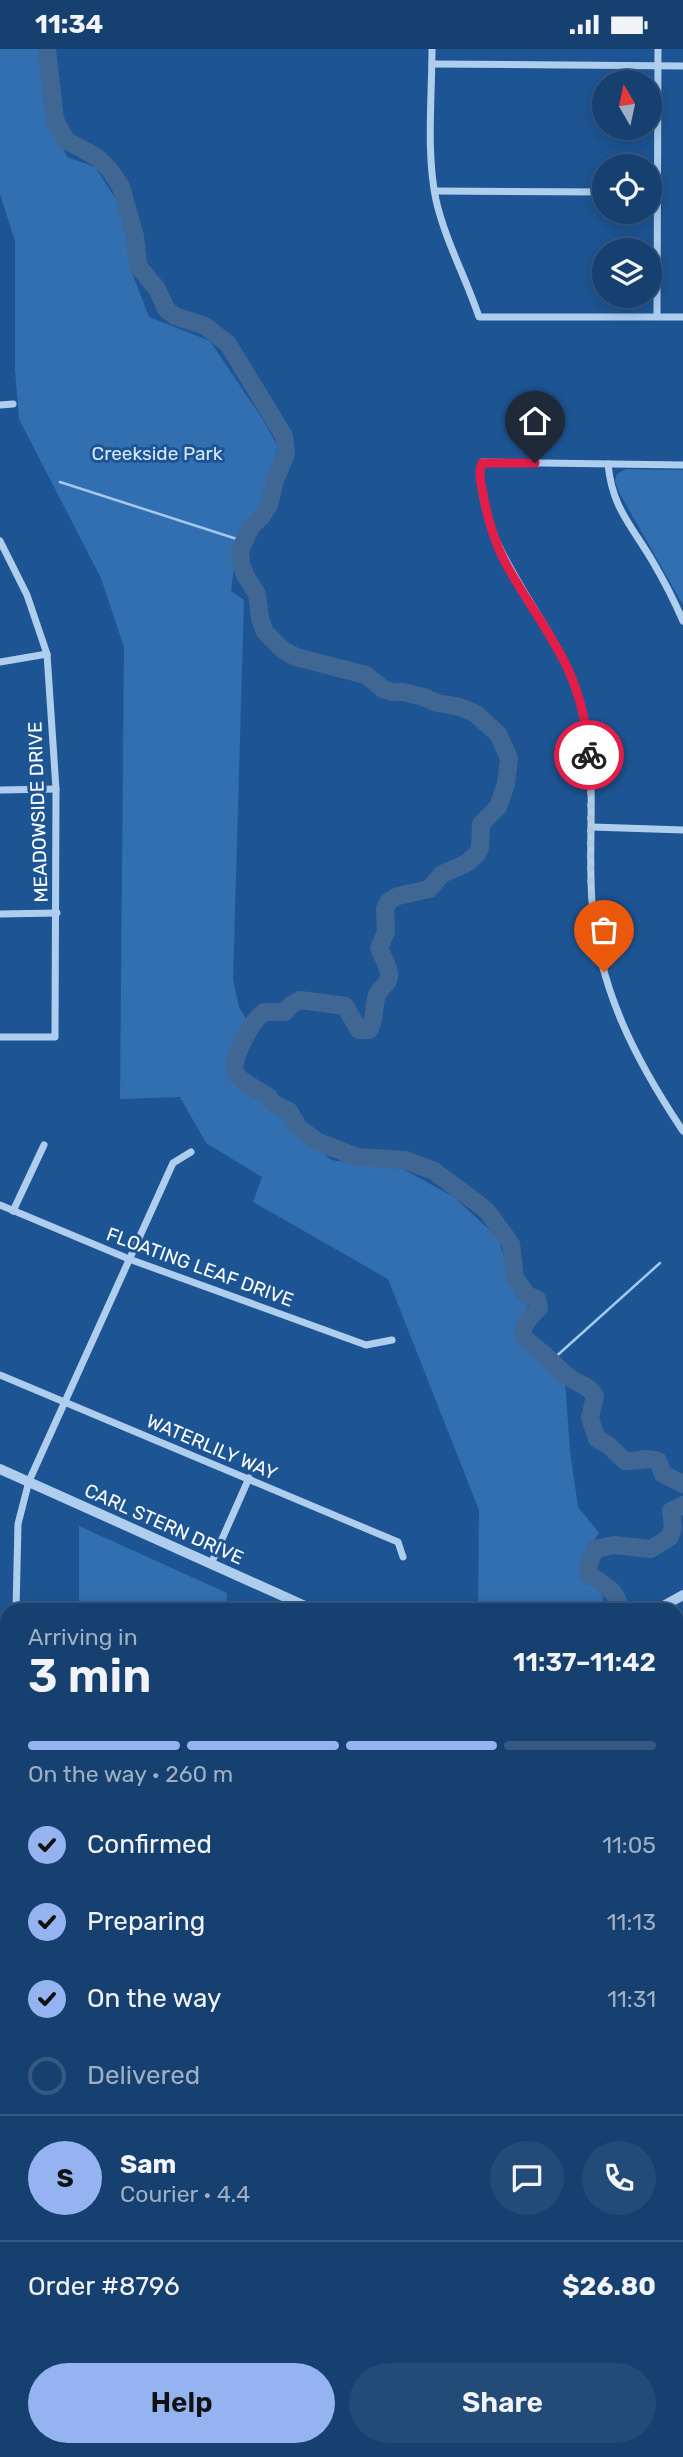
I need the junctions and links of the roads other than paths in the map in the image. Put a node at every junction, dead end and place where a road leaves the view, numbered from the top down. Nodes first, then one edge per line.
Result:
1 (432, 49) edge
2 (658, 49) edge
3 (432, 64) junction
4 (658, 66) junction
5 (683, 66) edge
6 (655, 154) edge
7 (435, 191) junction
8 (592, 192) edge
9 (654, 224) edge
10 (657, 316) junction
11 (683, 317) edge
12 (13, 404) dead end
13 (0, 405) edge
14 (608, 464) junction
15 (683, 465) edge
16 (0, 541) edge
17 (683, 621) edge
18 (47, 655) junction
19 (0, 662) edge
20 (55, 789) junction
21 (0, 790) edge
22 (592, 827) junction
23 (683, 829) edge
24 (57, 913) junction
25 (0, 914) edge
26 (0, 1037) edge
27 (683, 1131) edge
28 (44, 1145) dead end
29 (191, 1152) dead end
30 (0, 1205) edge
31 (13, 1211) junction
32 (129, 1259) junction
33 (392, 1340) dead end
34 (0, 1375) edge
35 (64, 1402) junction
36 (0, 1469) edge
37 (249, 1478) junction
38 (29, 1481) junction
39 (403, 1557) dead end
40 (211, 1564) junction
41 (16, 1603) edge
42 (298, 1603) edge

1 - 3 street
2 - 4 street
3 - 4 street
3 - 7 street
4 - 5 street
4 - 6 street
7 - 8 street
7 - 10 street
9 - 10 street
10 - 11 street
12 - 13 street
14 - 15 street
14 - 17 street
14 - 22 street
16 - 18 street, MEADOWSIDE DRIVE
18 - 19 street
18 - 20 street, MEADOWSIDE DRIVE
20 - 21 street
20 - 24 street, MEADOWSIDE DRIVE
22 - 23 street
22 - 27 street
24 - 25 street
24 - 26 street, MEADOWSIDE DRIVE
28 - 31 street
29 - 32 street
30 - 31 street, FLOATING LEAF DRIVE
31 - 32 street, FLOATING LEAF DRIVE
32 - 33 street, FLOATING LEAF DRIVE
32 - 35 street
34 - 35 street, WATERLILY WAY
35 - 37 street, WATERLILY WAY
35 - 38 street
36 - 38 street, CARL STERN DRIVE
37 - 39 street, WATERLILY WAY
37 - 40 street
38 - 40 street, CARL STERN DRIVE
38 - 41 street
40 - 42 street, CARL STERN DRIVE

